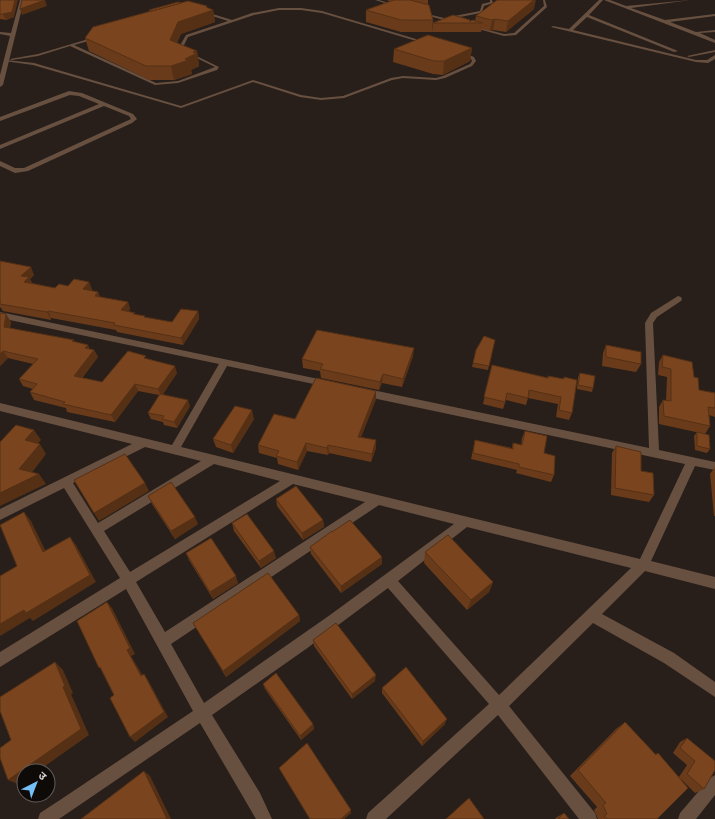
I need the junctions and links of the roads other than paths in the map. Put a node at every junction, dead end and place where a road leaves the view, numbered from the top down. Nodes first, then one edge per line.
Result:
1 (22, 0) edge
2 (376, 0) edge
3 (491, 0) edge
4 (544, 0) edge
5 (601, 0) edge
6 (606, 0) edge
7 (615, 0) edge
8 (689, 0) edge
9 (398, 6) edge
10 (631, 6) junction
11 (625, 7) junction
12 (202, 12) edge
13 (421, 13) edge
14 (586, 15) junction
15 (715, 15) edge
16 (444, 19) junction
17 (230, 21) junction
18 (451, 21) edge
19 (669, 21) junction
20 (663, 22) junction
21 (471, 27) edge
22 (554, 27) dead end
23 (570, 31) junction
24 (715, 31) edge
25 (0, 33) edge
26 (698, 33) junction
27 (13, 35) junction
28 (100, 36) edge
29 (715, 42) edge
30 (431, 44) edge
31 (70, 45) junction
32 (715, 51) edge
33 (461, 53) edge
34 (689, 56) junction
35 (715, 56) edge
36 (6, 60) junction
37 (704, 62) junction
38 (0, 85) edge
39 (104, 104) junction
40 (0, 119) edge
41 (0, 147) edge
42 (0, 163) edge
43 (678, 299) dead end
44 (0, 315) edge
45 (225, 362) junction
46 (334, 386) edge
47 (350, 389) edge
48 (0, 407) edge
49 (143, 443) junction
50 (174, 451) junction
51 (654, 453) junction
52 (212, 460) junction
53 (692, 461) junction
54 (715, 466) edge
55 (292, 479) junction
56 (66, 482) junction
57 (377, 500) junction
58 (0, 514) edge
59 (465, 522) junction
60 (96, 530) junction
61 (643, 565) junction
62 (389, 580) junction
63 (129, 581) junction
64 (715, 583) edge
65 (592, 615) junction
66 (163, 641) junction
67 (0, 660) edge
68 (715, 690) edge
69 (499, 705) junction
70 (202, 713) junction
71 (715, 783) edge
72 (46, 819) edge
73 (264, 819) edge
74 (374, 819) edge
75 (589, 819) edge
76 (686, 819) edge

1 - 27 street
2 - 9 lane
3 - 16 lane
4 - 21 lane
5 - 14 street
6 - 11 street
7 - 10 street
8 - 10 street
10 - 11 street
10 - 19 street
11 - 20 street
12 - 17 lane
13 - 16 lane
14 - 23 street
14 - 34 street
15 - 19 street
16 - 18 lane
17 - 30 lane
17 - 31 lane
19 - 20 street
19 - 26 street
20 - 26 street
22 - 23 street
23 - 37 street
24 - 26 street
25 - 27 street
26 - 29 street
27 - 36 street
28 - 31 lane
31 - 36 lane
32 - 34 street
33 - 36 lane
34 - 37 street
35 - 37 street
36 - 38 street
39 - 40 street
39 - 41 street
39 - 42 street
43 - 51 street
44 - 45 street
45 - 46 street
45 - 50 street
47 - 51 street
48 - 49 street
49 - 50 street
49 - 56 street
50 - 52 street
51 - 53 street
52 - 55 street
52 - 60 street
53 - 54 street
53 - 61 street
55 - 57 street
55 - 63 street
56 - 58 street
56 - 60 street
57 - 59 street
57 - 66 street
59 - 61 street
59 - 62 street
60 - 63 street
61 - 64 street
61 - 65 street
62 - 69 street
62 - 70 street
63 - 66 street
63 - 67 street
65 - 68 street
65 - 69 street
66 - 70 street
69 - 74 street
69 - 75 street
70 - 72 street
70 - 73 street
71 - 76 street

